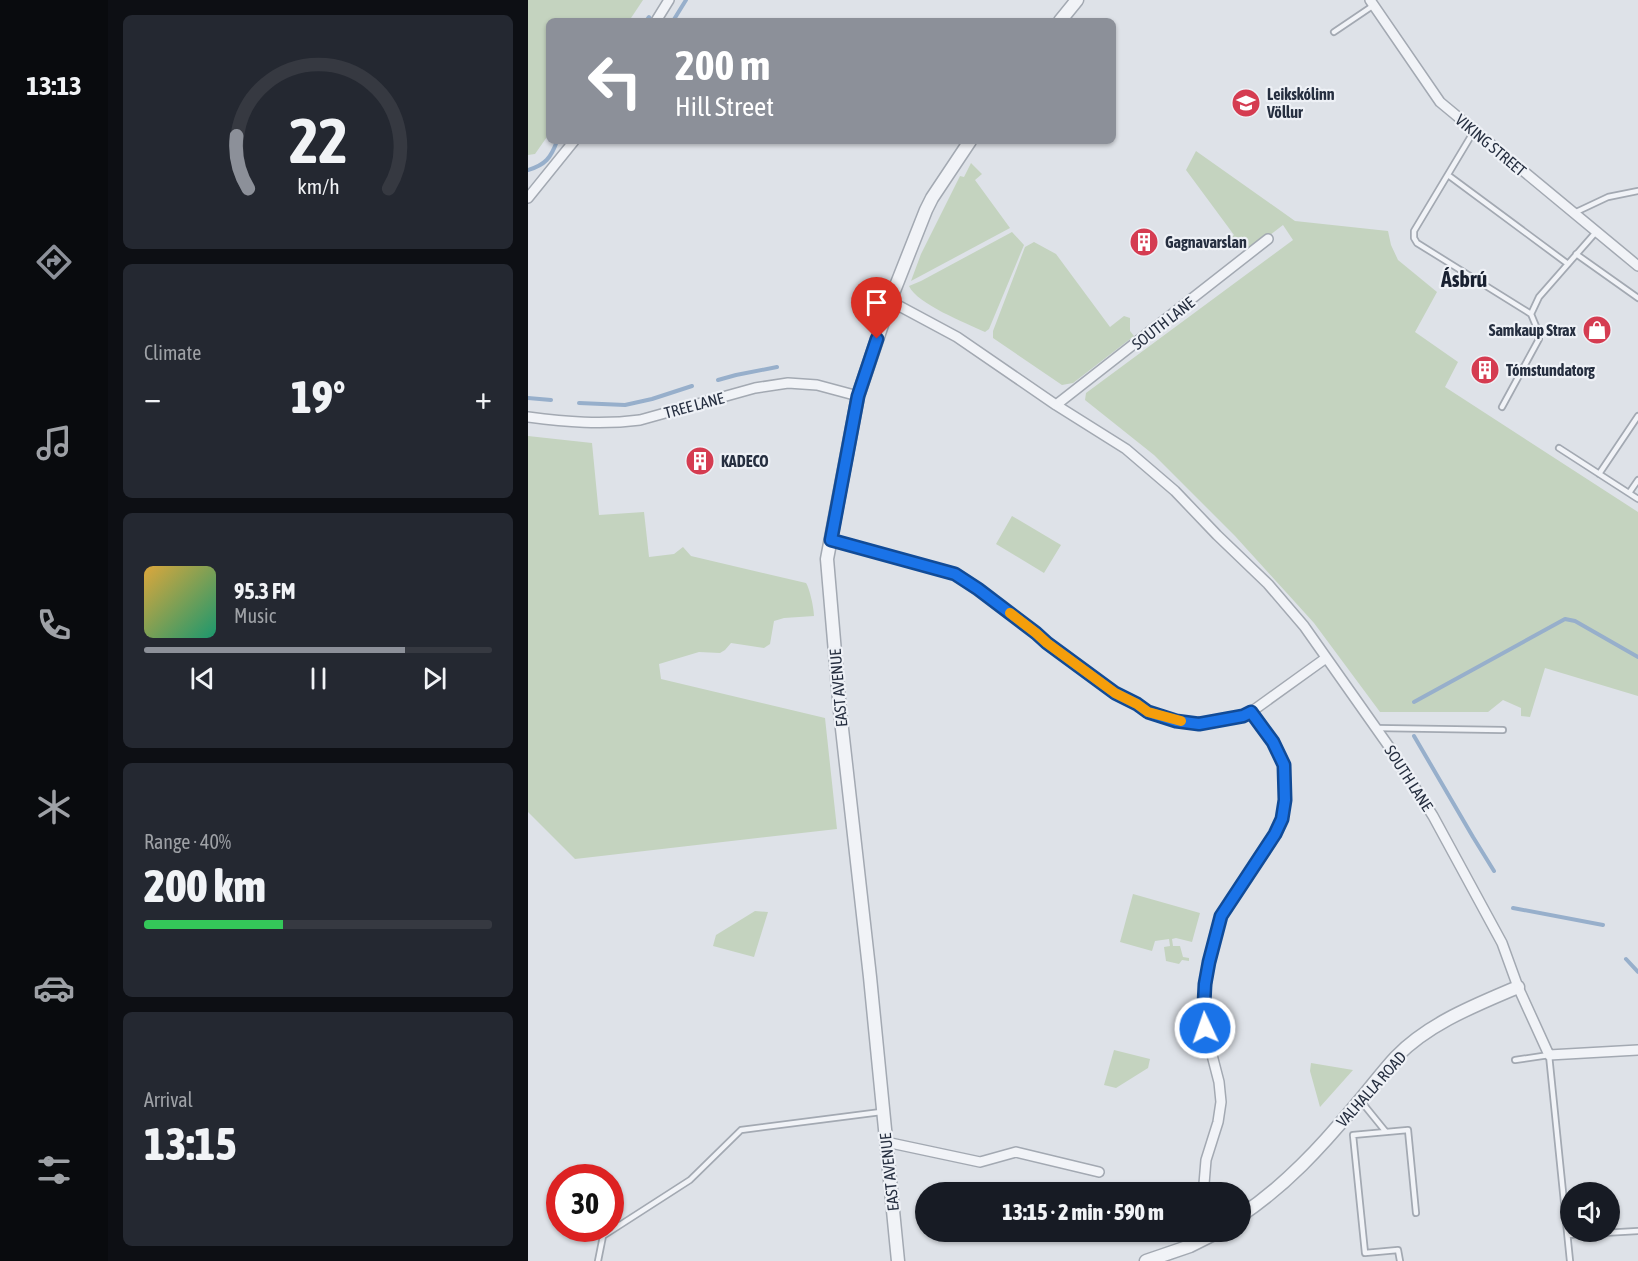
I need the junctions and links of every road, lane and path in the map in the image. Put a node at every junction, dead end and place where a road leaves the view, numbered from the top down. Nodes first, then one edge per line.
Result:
1 (669, 0) edge
2 (1077, 0) edge
3 (1372, 3) edge
4 (658, 18) edge
5 (1062, 18) edge
6 (1334, 32) dead end
7 (1474, 131) junction
8 (572, 144) edge
9 (968, 144) edge
10 (1448, 175) junction
11 (1638, 191) edge
12 (528, 198) edge
13 (1574, 213) junction
14 (1596, 232) junction
15 (1268, 239) dead end
16 (1576, 254) junction
17 (1568, 264) junction
18 (1638, 266) edge
19 (1638, 298) edge
20 (890, 301) junction
21 (1531, 314) junction
22 (858, 396) junction
23 (1056, 405) junction
24 (1502, 407) dead end
25 (1638, 416) edge
26 (528, 417) edge
27 (1559, 448) dead end
28 (1599, 474) junction
29 (1638, 480) edge
30 (1629, 493) junction
31 (1638, 499) edge
32 (831, 540) junction
33 (1326, 658) junction
34 (1251, 712) junction
35 (1376, 728) junction
36 (1503, 730) dead end
37 (1518, 987) junction
38 (1638, 1050) edge
39 (1549, 1055) junction
40 (1515, 1060) dead end
41 (1360, 1100) junction
42 (883, 1112) junction
43 (1386, 1132) junction
44 (886, 1142) junction
45 (1099, 1172) dead end
46 (1205, 1182) edge
47 (1562, 1182) edge
48 (1251, 1209) edge
49 (1416, 1212) dead end
50 (1638, 1231) edge
51 (1620, 1232) edge
52 (1198, 1242) edge
53 (1569, 1242) edge
54 (598, 1261) edge
55 (898, 1261) edge
56 (1146, 1261) edge
57 (1400, 1261) edge
58 (1570, 1261) edge

1 - 4 street
2 - 5 street
3 - 6 lane
3 - 7 street, VIKING STREET
7 - 10 lane
7 - 13 street, VIKING STREET
8 - 12 street
9 - 20 street, EAST AVENUE
10 - 17 lane
10 - 21 lane
11 - 13 lane
13 - 14 street, VIKING STREET
14 - 16 lane
14 - 18 street, VIKING STREET
15 - 23 street, SOUTH LANE
16 - 17 lane
16 - 19 lane
17 - 21 lane
20 - 22 street, EAST AVENUE
20 - 23 street, SOUTH LANE
21 - 24 lane
22 - 26 street, TREE LANE
22 - 32 street, EAST AVENUE
23 - 33 street, SOUTH LANE
25 - 28 lane
27 - 28 lane
28 - 30 lane
29 - 30 lane
30 - 31 lane
32 - 34 street
32 - 42 street, EAST AVENUE
33 - 34 street
33 - 35 street, SOUTH LANE
34 - 46 street
35 - 36 lane
35 - 37 street, SOUTH LANE
37 - 39 street, SOUTH LANE
37 - 41 street, VALHALLA ROAD
38 - 39 street
39 - 40 lane
39 - 47 lane, SOUTH LANE
41 - 43 lane
41 - 48 street, VALHALLA ROAD
42 - 44 street, EAST AVENUE
42 - 54 lane
43 - 49 lane
43 - 57 lane
44 - 45 street
44 - 55 street, EAST AVENUE
50 - 51 lane
52 - 56 street
53 - 58 lane, SOUTH LANE

